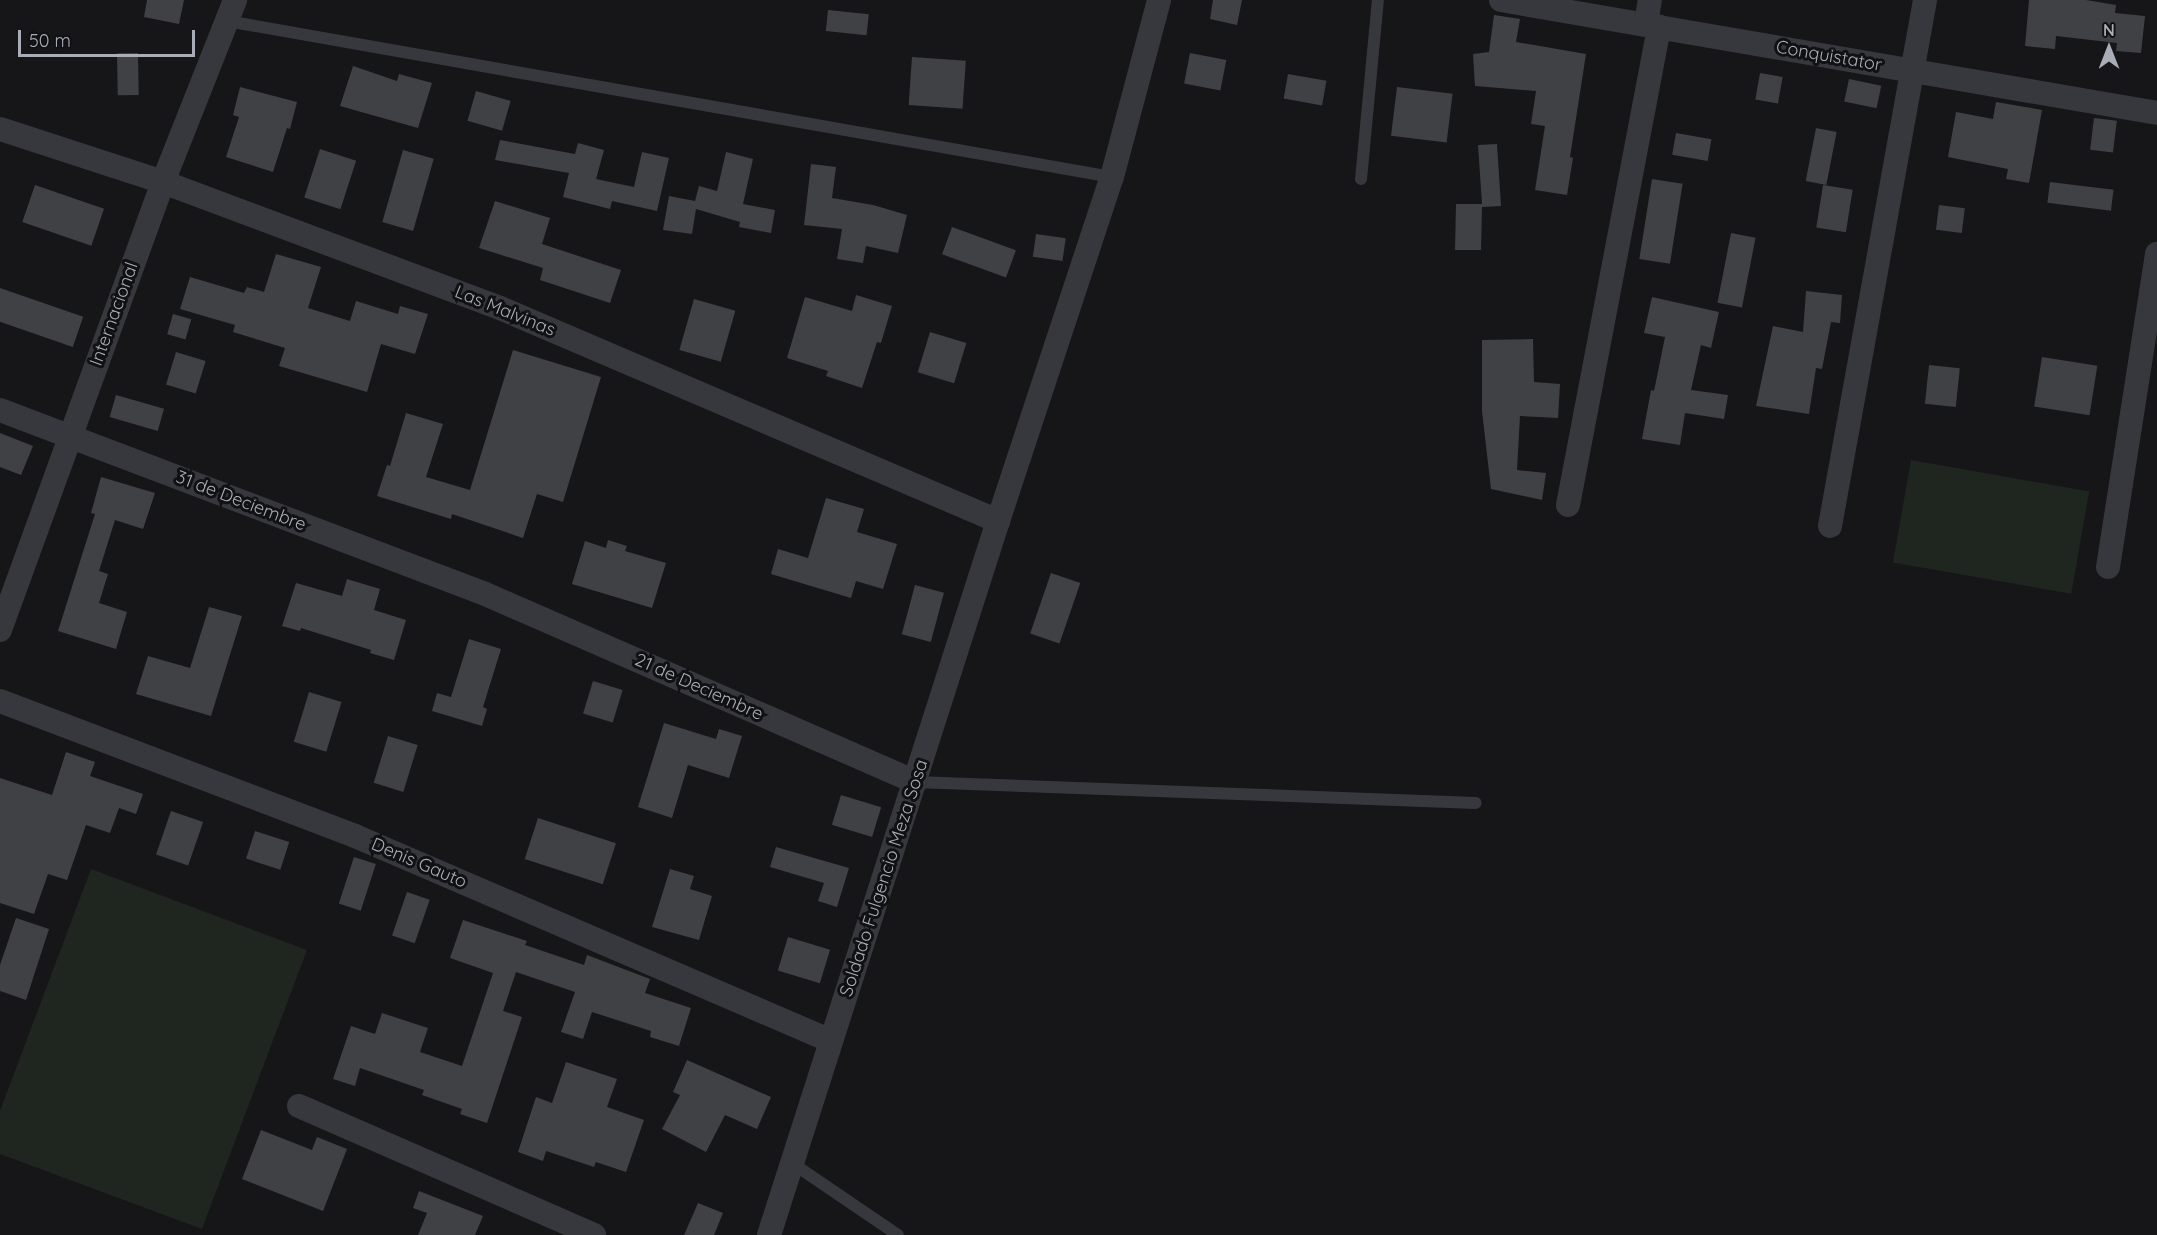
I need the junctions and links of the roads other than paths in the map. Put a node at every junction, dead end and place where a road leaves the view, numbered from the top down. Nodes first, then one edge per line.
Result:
1 (1159, 0) edge
2 (1378, 0) edge
3 (1501, 0) edge
4 (1650, 0) edge
5 (1925, 0) edge
6 (231, 11) edge
7 (1652, 25) junction
8 (1912, 70) junction
9 (2157, 113) edge
10 (0, 129) edge
11 (1112, 177) junction
12 (1361, 179) dead end
13 (163, 182) junction
14 (2157, 254) edge
15 (0, 410) edge
16 (69, 436) junction
17 (1568, 505) dead end
18 (998, 521) junction
19 (1830, 525) dead end
20 (2108, 567) dead end
21 (483, 593) joint
22 (0, 630) edge
23 (0, 701) edge
24 (915, 782) junction
25 (1476, 803) dead end
26 (831, 1041) junction
27 (298, 1106) dead end
28 (792, 1162) junction
29 (594, 1235) edge
30 (769, 1235) edge
31 (898, 1235) edge

1 - 11 street, Soldado Fulgencio Meza Sosa
2 - 12 lane
3 - 7 street, Conquistator
4 - 7 street
5 - 8 street
6 - 11 lane
6 - 13 street, Internacional
7 - 8 street, Conquistator
7 - 17 street
8 - 9 street, Conquistator
8 - 19 street
10 - 13 street, Las Malvinas
11 - 18 street, Soldado Fulgencio Meza Sosa
13 - 16 street, Internacional
13 - 18 street, Las Malvinas
14 - 20 street
15 - 16 street, 31 de Deciembre
16 - 21 street, 31 de Deciembre
16 - 22 street, Internacional
18 - 24 street, Soldado Fulgencio Meza Sosa
21 - 24 street, 21 de Deciembre
23 - 26 street, Denis Gauto
24 - 25 lane
24 - 26 street, Soldado Fulgencio Meza Sosa
26 - 28 street, Soldado Fulgencio Meza Sosa
27 - 29 street
28 - 30 street, Soldado Fulgencio Meza Sosa
28 - 31 lane

